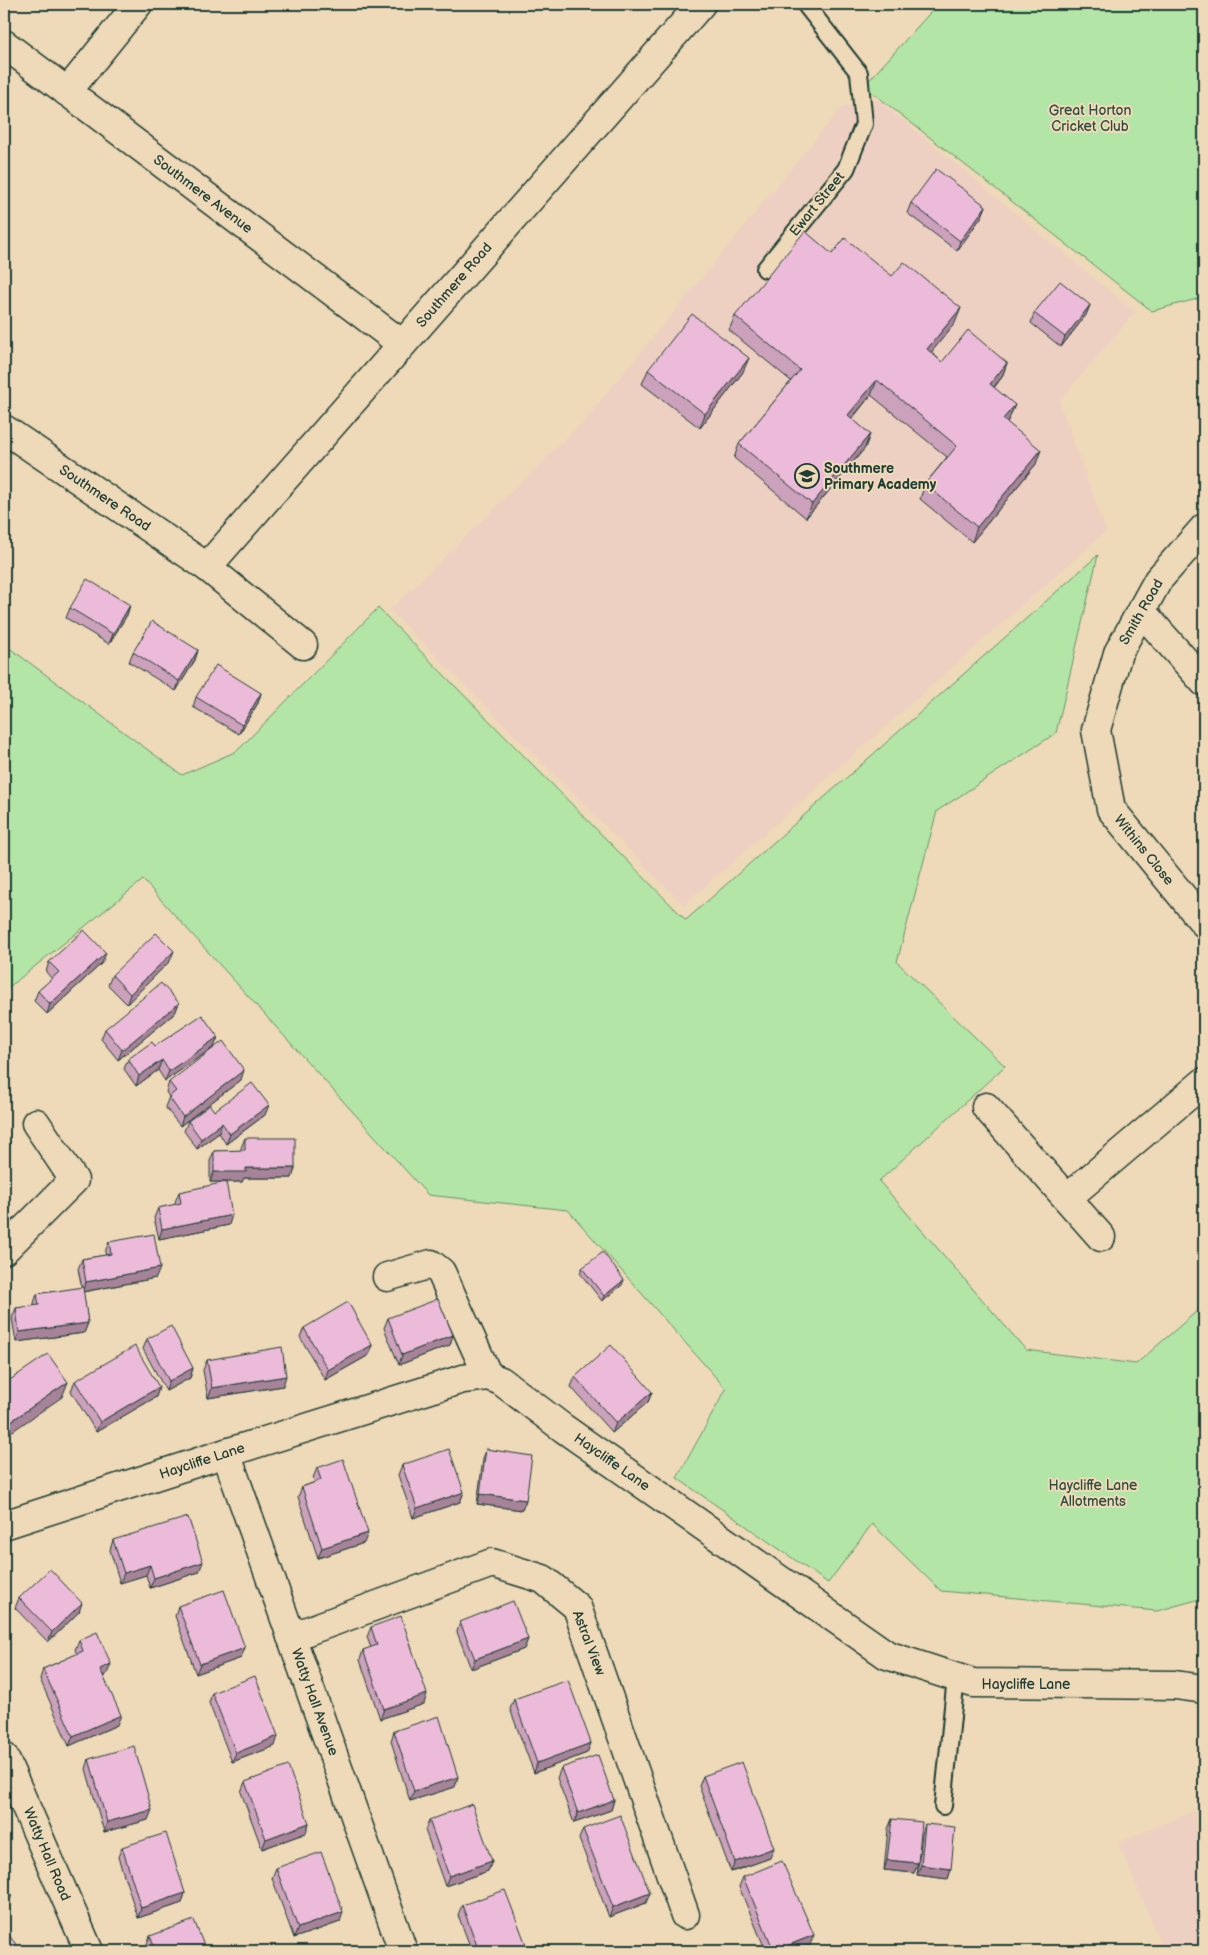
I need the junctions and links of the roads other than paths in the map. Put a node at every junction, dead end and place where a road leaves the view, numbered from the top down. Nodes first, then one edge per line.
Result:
1 (138, 4) edge
2 (701, 4) edge
3 (806, 4) edge
4 (4, 44) edge
5 (67, 92) junction
6 (766, 268) dead end
7 (402, 344) junction
8 (4, 429) edge
9 (1204, 528) edge
10 (206, 567) junction
11 (1141, 611) junction
12 (303, 645) dead end
13 (1118, 653) joint
14 (1204, 682) edge
15 (1204, 923) edge
16 (1204, 1082) edge
17 (986, 1107) dead end
18 (36, 1123) dead end
19 (1066, 1198) junction
20 (1101, 1237) dead end
21 (4, 1250) edge
22 (388, 1277) dead end
23 (488, 1376) junction
24 (226, 1453) junction
25 (4, 1525) edge
26 (291, 1637) junction
27 (956, 1678) junction
28 (1204, 1689) edge
29 (4, 1757) edge
30 (943, 1806) dead end
31 (685, 1915) dead end
32 (89, 1951) edge
33 (403, 1951) edge

1 - 5 street
2 - 7 street, Southmere Road
3 - 6 lane, Ewart Street
4 - 5 street, Southmere Avenue
5 - 7 street, Southmere Avenue
7 - 10 street, Southmere Road
8 - 10 street, Southmere Road
9 - 11 street, Smith Road
10 - 12 street, Southmere Road
11 - 13 street, Smith Road
11 - 14 street
13 - 15 street, Withins Close
16 - 19 street
17 - 19 street
18 - 21 street
19 - 20 street
22 - 23 street
23 - 24 street, Haycliffe Lane
23 - 27 street, Haycliffe Lane
24 - 25 street, Haycliffe Lane
24 - 26 street, Watty Hall Avenue
26 - 31 street, Astral View
26 - 33 street, Watty Hall Avenue
27 - 28 street, Haycliffe Lane
27 - 30 lane
29 - 32 street, Watty Hall Road

